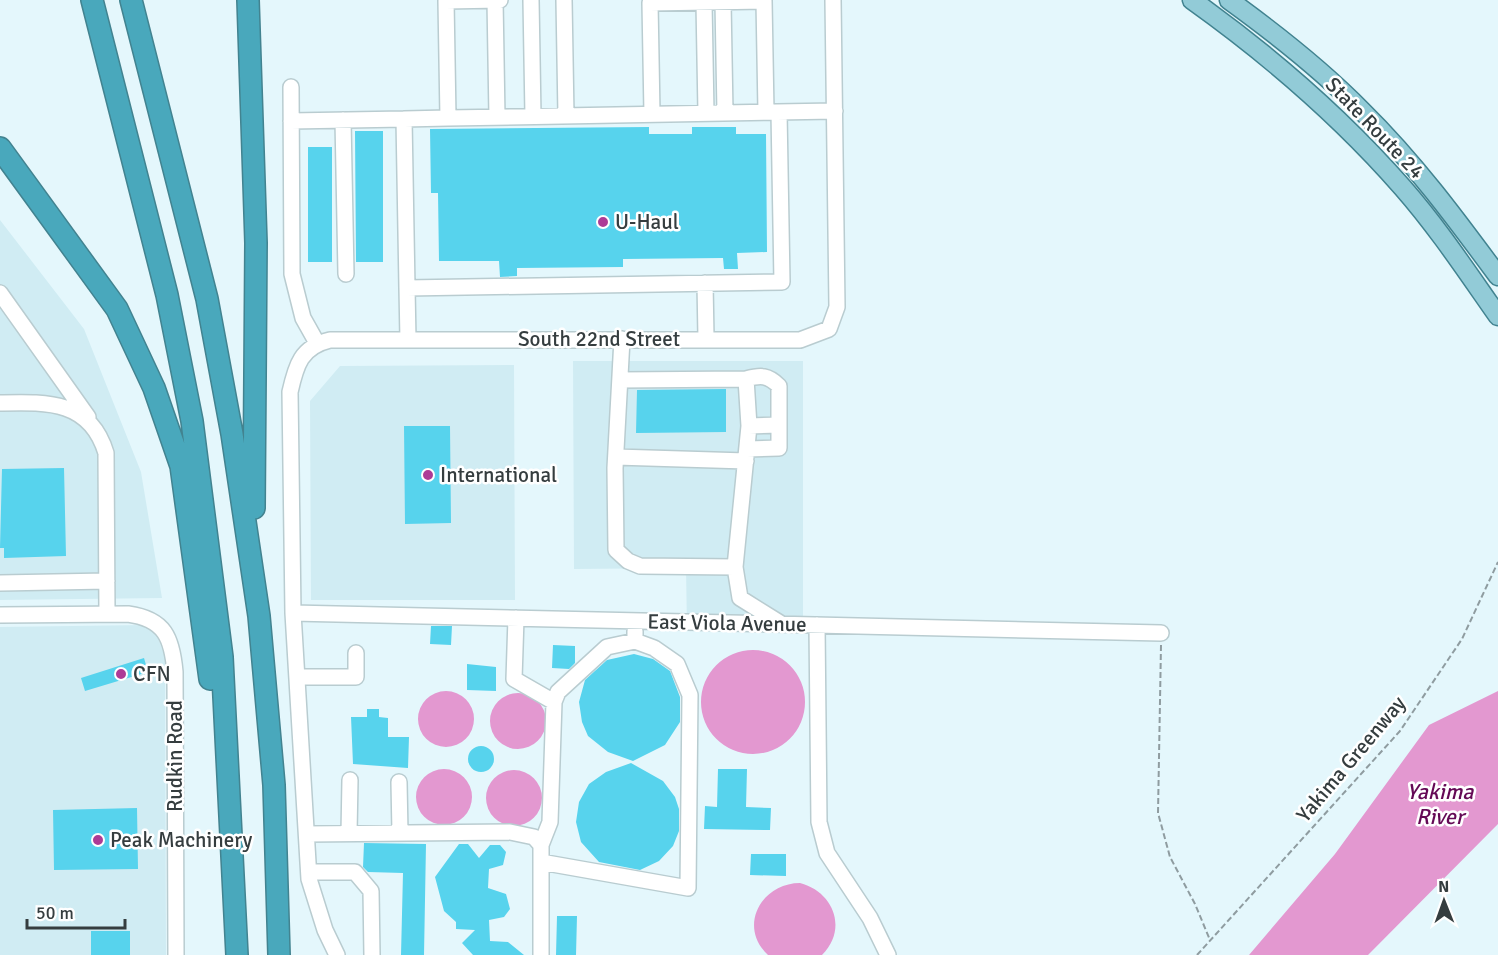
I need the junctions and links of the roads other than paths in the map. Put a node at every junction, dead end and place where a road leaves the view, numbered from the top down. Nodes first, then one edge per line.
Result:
1 (92, 0) edge
2 (131, 0) edge
3 (248, 0) edge
4 (495, 0) edge
5 (500, 0) edge
6 (531, 0) edge
7 (564, 0) edge
8 (833, 0) edge
9 (1192, 0) edge
10 (1229, 0) edge
11 (764, 1) edge
12 (723, 2) junction
13 (704, 3) junction
14 (291, 87) dead end
15 (835, 111) junction
16 (725, 112) junction
17 (773, 112) junction
18 (706, 113) junction
19 (652, 114) junction
20 (533, 116) junction
21 (566, 116) junction
22 (497, 117) junction
23 (448, 118) junction
24 (404, 119) junction
25 (343, 120) junction
26 (291, 121) junction
27 (0, 148) edge
28 (346, 274) dead end
29 (1498, 276) edge
30 (705, 283) junction
31 (407, 288) junction
32 (0, 293) edge
33 (1498, 316) edge
34 (706, 338) junction
35 (622, 339) junction
36 (408, 340) junction
37 (317, 343) junction
38 (620, 380) junction
39 (746, 380) junction
40 (0, 402) edge
41 (90, 420) junction
42 (779, 424) junction
43 (748, 426) junction
44 (746, 455) junction
45 (616, 457) junction
46 (735, 567) junction
47 (107, 581) junction
48 (0, 583) edge
49 (293, 613) junction
50 (107, 614) junction
51 (0, 615) edge
52 (259, 616) junction
53 (516, 618) junction
54 (635, 621) junction
55 (781, 623) junction
56 (817, 625) junction
57 (1161, 633) road end
58 (635, 641) junction
59 (356, 653) dead end
60 (297, 677) junction
61 (554, 702) junction
62 (350, 780) dead end
63 (399, 782) dead end
64 (349, 833) junction
65 (400, 833) junction
66 (307, 834) junction
67 (541, 845) junction
68 (541, 862) junction
69 (309, 872) junction
70 (237, 948) edge
71 (176, 955) edge
72 (279, 955) edge
73 (337, 955) edge
74 (372, 955) edge
75 (541, 955) edge
76 (888, 955) edge

1 - 70 highway
2 - 52 highway
3 - 52 highway
4 - 5 street
4 - 22 street
4 - 23 street
6 - 20 street
7 - 21 street
8 - 15 street, South 22nd Street
9 - 33 main road, State Route 24
10 - 29 main road, State Route 24
11 - 12 street
11 - 17 street
12 - 13 street
12 - 16 street
13 - 18 street
13 - 19 street
14 - 26 street
15 - 17 street
15 - 34 street, South 22nd Street
16 - 17 street
16 - 18 street
17 - 30 street
18 - 19 street
19 - 21 street
20 - 21 street
20 - 22 street
22 - 23 street
23 - 24 street
24 - 25 street
24 - 31 street
25 - 26 street
25 - 28 street
26 - 37 street
27 - 70 highway
30 - 31 street
30 - 34 street
31 - 36 street
32 - 41 street
34 - 35 street, South 22nd Street
35 - 36 street, South 22nd Street
35 - 38 street
36 - 37 street, South 22nd Street
37 - 49 street
38 - 39 street
38 - 45 street
39 - 42 street
39 - 43 street
40 - 41 street
41 - 47 street
42 - 43 street
42 - 44 street
43 - 44 street
44 - 45 street
44 - 46 street
45 - 46 street
46 - 55 street
47 - 48 street
47 - 50 street
49 - 53 street, East Viola Avenue
49 - 60 street
50 - 51 street
50 - 71 street, Rudkin Road
52 - 72 highway
53 - 54 street, East Viola Avenue
53 - 61 street
54 - 55 street, East Viola Avenue
54 - 58 street
55 - 56 street, East Viola Avenue
56 - 57 street, East Viola Avenue
56 - 76 street
58 - 61 street
58 - 68 street
59 - 60 street
60 - 66 street
61 - 67 street
62 - 64 street
63 - 65 street
64 - 65 street
64 - 66 street
65 - 67 street
66 - 69 street
67 - 68 street
68 - 75 street
69 - 73 street
69 - 74 street

